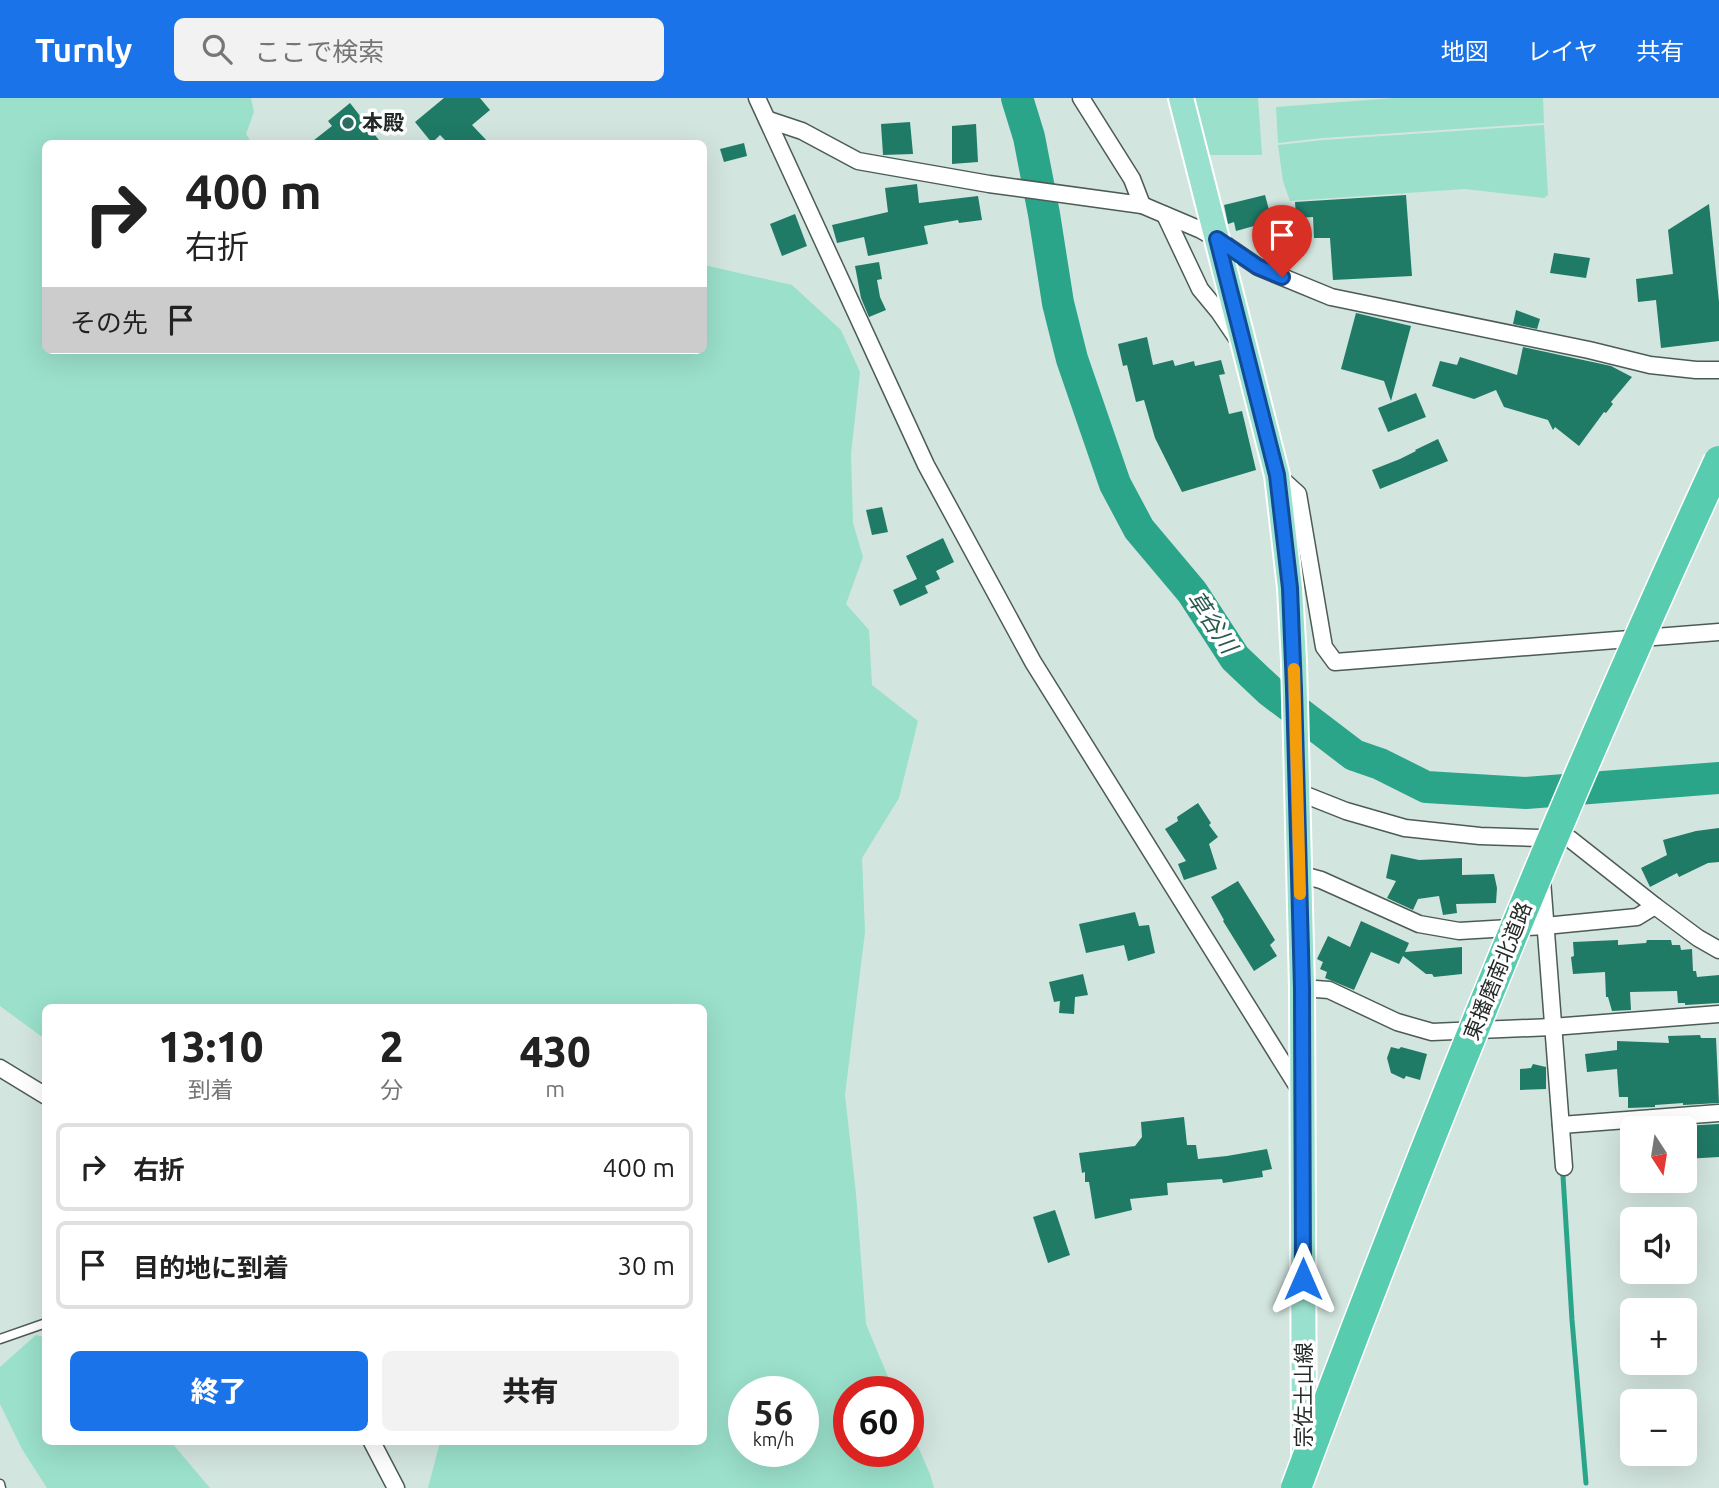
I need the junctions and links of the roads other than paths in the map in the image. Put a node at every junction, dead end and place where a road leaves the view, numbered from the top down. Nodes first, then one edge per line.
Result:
1 (757, 98) edge
2 (1081, 98) edge
3 (1181, 98) edge
4 (769, 120) junction
5 (1142, 205) junction
6 (1165, 215) junction
7 (1217, 239) junction
8 (1245, 351) junction
9 (1719, 370) edge
10 (1719, 461) edge
11 (1277, 475) junction
12 (1719, 509) edge
13 (1719, 632) edge
14 (1297, 782) junction
15 (1539, 838) junction
16 (1300, 874) junction
17 (1654, 906) junction
18 (1545, 926) junction
19 (1719, 950) edge
20 (1302, 988) junction
21 (1719, 1014) edge
22 (1552, 1027) junction
23 (0, 1068) edge
24 (42, 1094) edge
25 (1302, 1095) junction
26 (1719, 1114) edge
27 (1561, 1125) junction
28 (1564, 1167) dead end
29 (42, 1325) edge
30 (0, 1339) edge
31 (374, 1445) edge
32 (396, 1488) edge
33 (1296, 1488) edge
34 (1304, 1488) edge
35 (1317, 1488) edge

1 - 4 street
2 - 5 street
3 - 7 main road, 宗佐土山線
4 - 5 street
4 - 25 street
5 - 6 street
6 - 7 street
6 - 8 street
7 - 8 main road, 宗佐土山線
7 - 9 street
8 - 11 main road, 宗佐土山線
10 - 33 highway, 東播磨南北道路, bridge
11 - 13 street
11 - 14 main road, 宗佐土山線
12 - 35 highway, 東播磨南北道路
14 - 15 street
14 - 16 main road, 宗佐土山線
15 - 17 street
15 - 18 street
16 - 18 street
16 - 20 main road, 宗佐土山線
17 - 18 street
17 - 19 street
18 - 22 street
20 - 22 street
20 - 25 main road, 宗佐土山線
21 - 22 street
22 - 27 street
23 - 24 street
25 - 34 main road, 宗佐土山線
26 - 27 street
27 - 28 street
29 - 30 lane
31 - 32 street

